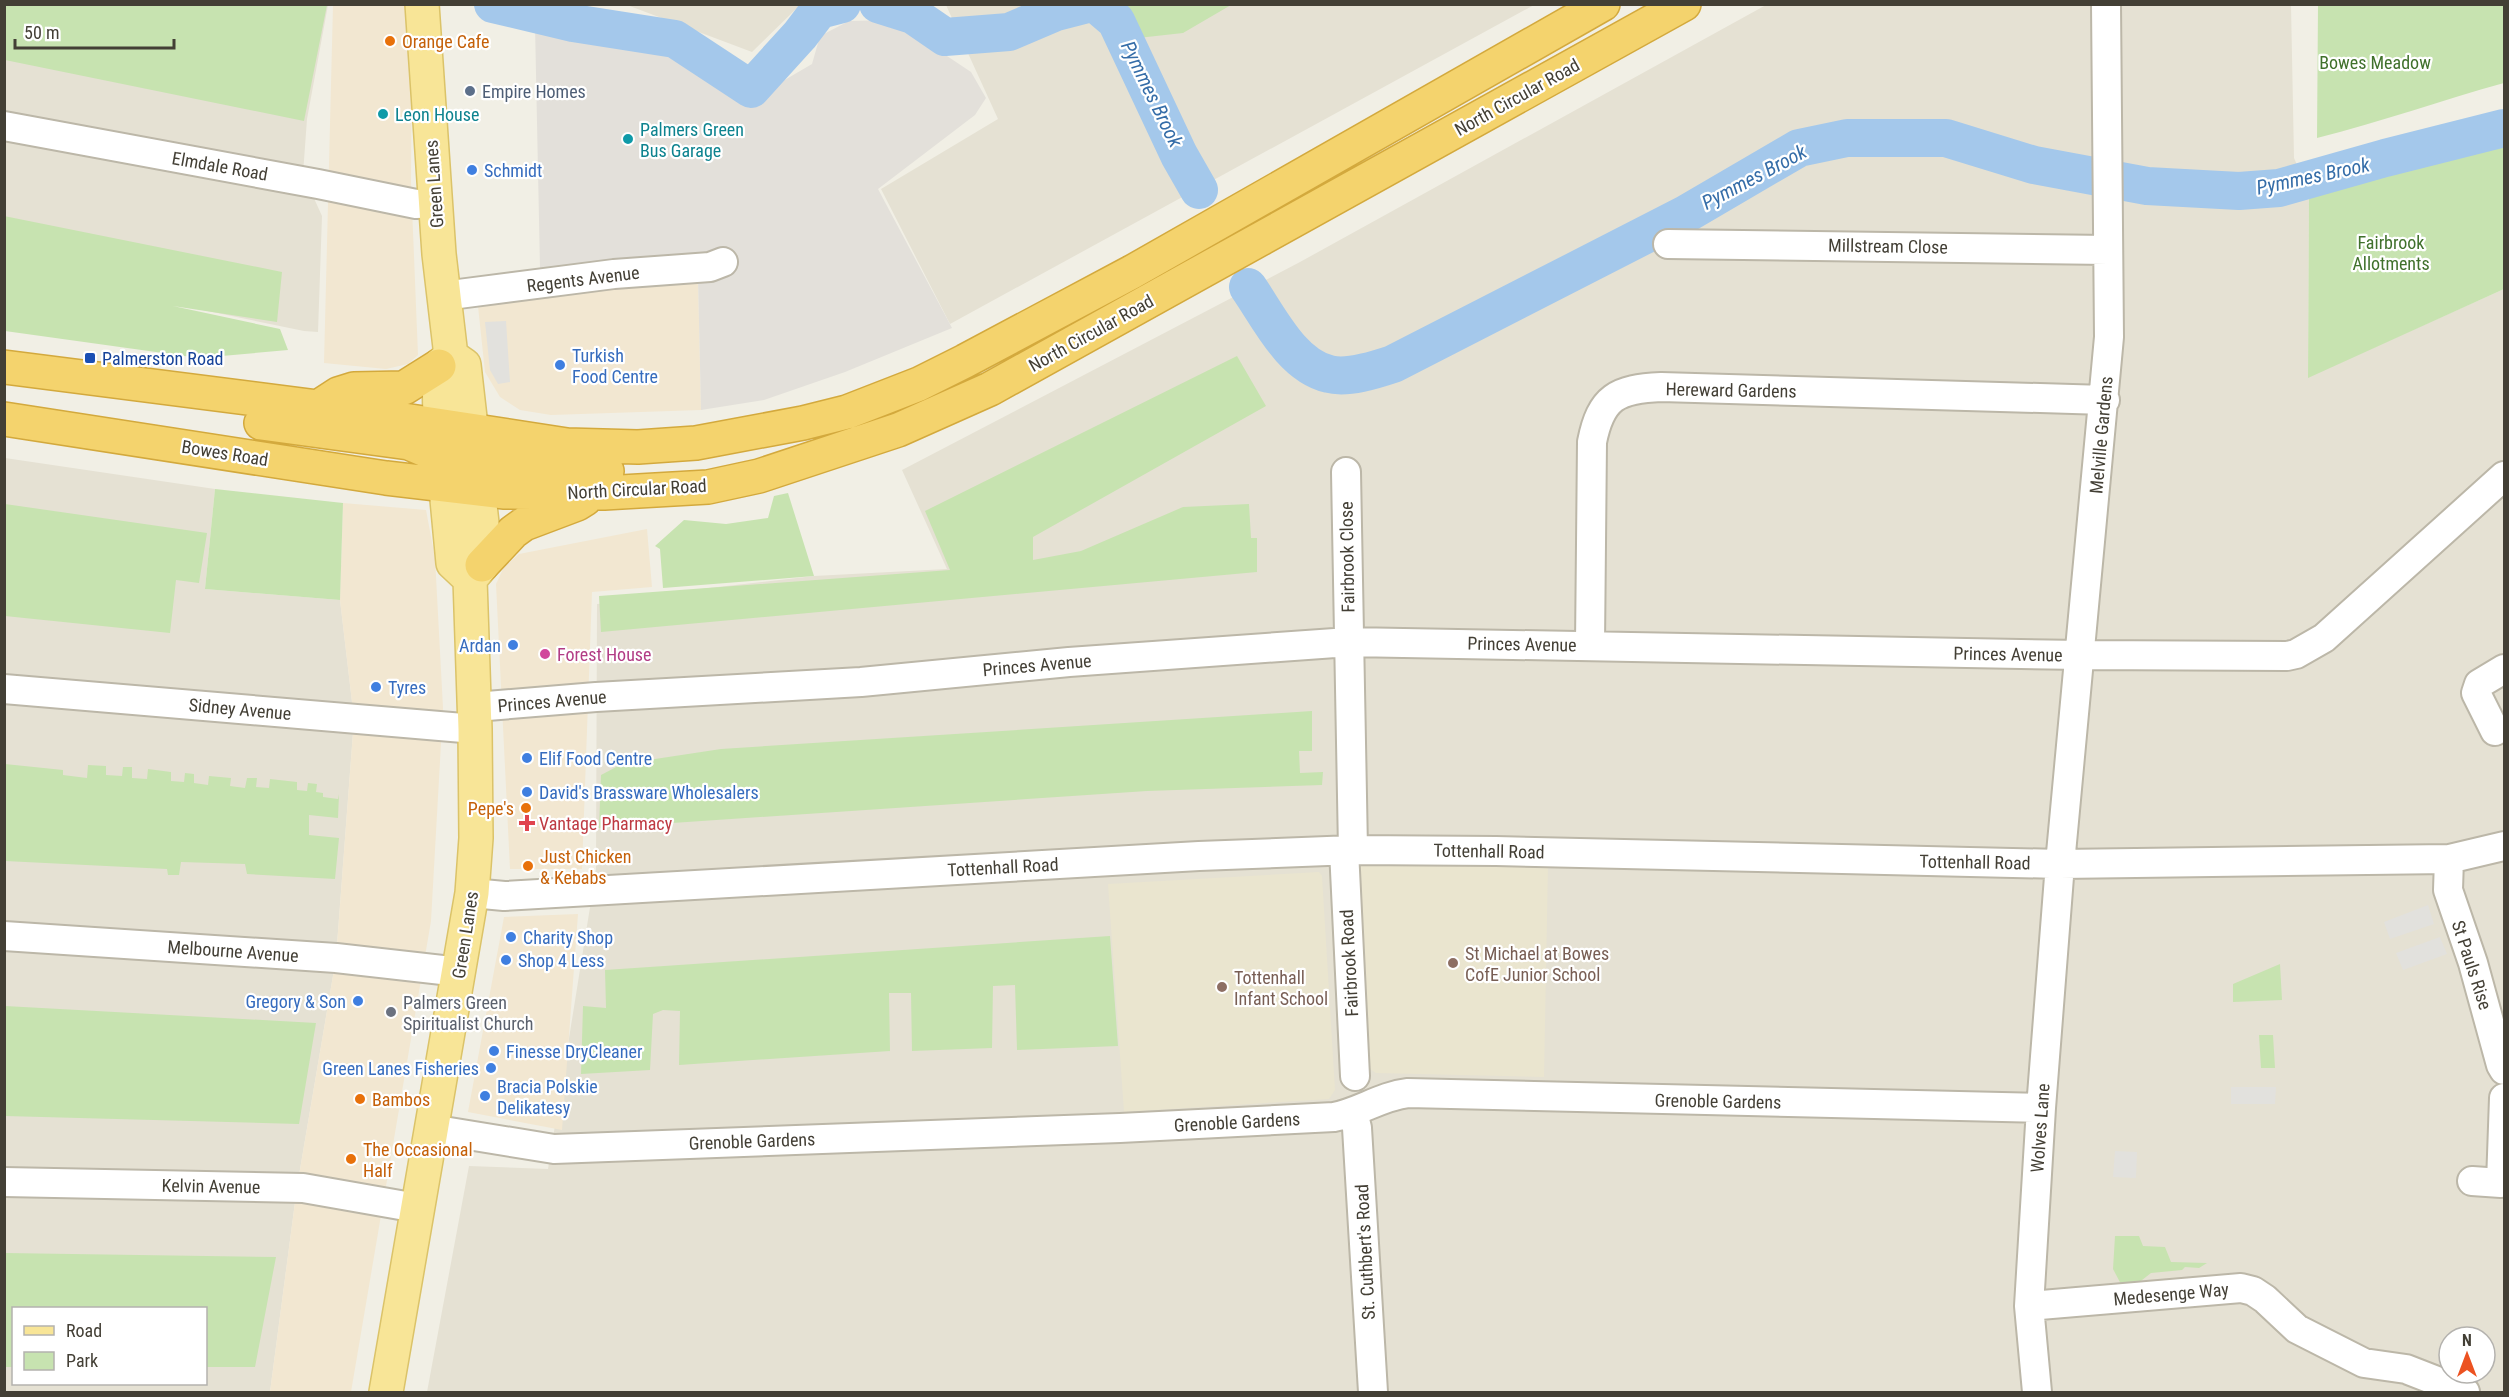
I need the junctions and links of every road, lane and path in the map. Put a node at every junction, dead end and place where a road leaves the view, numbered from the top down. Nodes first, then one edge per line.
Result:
1 (1603, 4) edge
2 (1684, 4) edge
3 (2106, 4) edge
4 (422, 8) edge
5 (4, 126) edge
6 (436, 203) junction
7 (1668, 244) dead end
8 (2108, 250) junction
9 (723, 262) dead end
10 (443, 296) junction
11 (445, 361) junction
12 (4, 367) edge
13 (4, 388) edge
14 (2105, 400) junction
15 (318, 407) junction
16 (4, 420) edge
17 (458, 456) junction
18 (803, 461) junction
19 (1346, 472) dead end
20 (2505, 476) edge
21 (594, 493) junction
22 (476, 572) junction
23 (1349, 642) junction
24 (1590, 645) junction
25 (2081, 655) junction
26 (2505, 669) edge
27 (4, 689) edge
28 (475, 718) junction
29 (2495, 731) dead end
30 (2505, 846) edge
31 (1348, 850) junction
32 (2449, 859) junction
33 (2060, 864) junction
34 (472, 893) junction
35 (4, 936) edge
36 (460, 972) junction
37 (2505, 1070) edge
38 (1355, 1076) dead end
39 (2505, 1098) edge
40 (2041, 1108) junction
41 (1353, 1112) junction
42 (431, 1129) junction
43 (2472, 1181) dead end
44 (4, 1182) edge
45 (417, 1208) junction
46 (2029, 1306) junction
47 (386, 1392) edge
48 (1373, 1392) edge
49 (2037, 1392) edge
50 (2465, 1392) edge

1 - 17 highway, North Circular Road
2 - 18 highway, North Circular Road
3 - 8 street, Melville Gardens
4 - 6 main road, Green Lanes
5 - 6 street, Elmdale Road
6 - 10 main road, Green Lanes
7 - 8 street, Millstream Close
8 - 14 street, Melville Gardens
9 - 10 street, Regents Avenue
10 - 11 main road, Green Lanes
11 - 15 highway
11 - 17 main road, Green Lanes
12 - 15 highway
13 - 17 highway
14 - 24 street, Hereward Gardens
14 - 25 street, Melville Gardens
15 - 17 highway
16 - 17 highway, Bowes Road
17 - 18 highway
17 - 21 highway, North Circular Road
17 - 22 main road, Green Lanes
18 - 21 highway, North Circular Road
19 - 23 street, Fairbrook Close
20 - 25 street, Princes Avenue
21 - 22 highway
22 - 28 main road, Green Lanes
23 - 24 street, Princes Avenue
23 - 28 street, Princes Avenue
23 - 31 street, Fairbrook Road
24 - 25 street, Princes Avenue
25 - 33 street, Melville Gardens
26 - 29 street
27 - 28 street, Sidney Avenue
28 - 34 main road, Green Lanes
30 - 32 street, Tottenhall Road
31 - 33 street, Tottenhall Road
31 - 34 street, Tottenhall Road
31 - 38 street, Fairbrook Road
32 - 33 street, Tottenhall Road
32 - 37 street, St Pauls Rise
33 - 40 street, Wolves Lane
34 - 36 main road, Green Lanes
35 - 36 street, Melbourne Avenue
36 - 42 main road, Green Lanes
39 - 43 street
40 - 41 street, Grenoble Gardens
40 - 46 street, Wolves Lane
41 - 42 street, Grenoble Gardens
41 - 48 street, St. Cuthbert's Road
42 - 45 main road, Green Lanes
44 - 45 street, Kelvin Avenue
45 - 47 main road, Green Lanes
46 - 49 street, Wolves Lane
46 - 50 street, Medesenge Way

